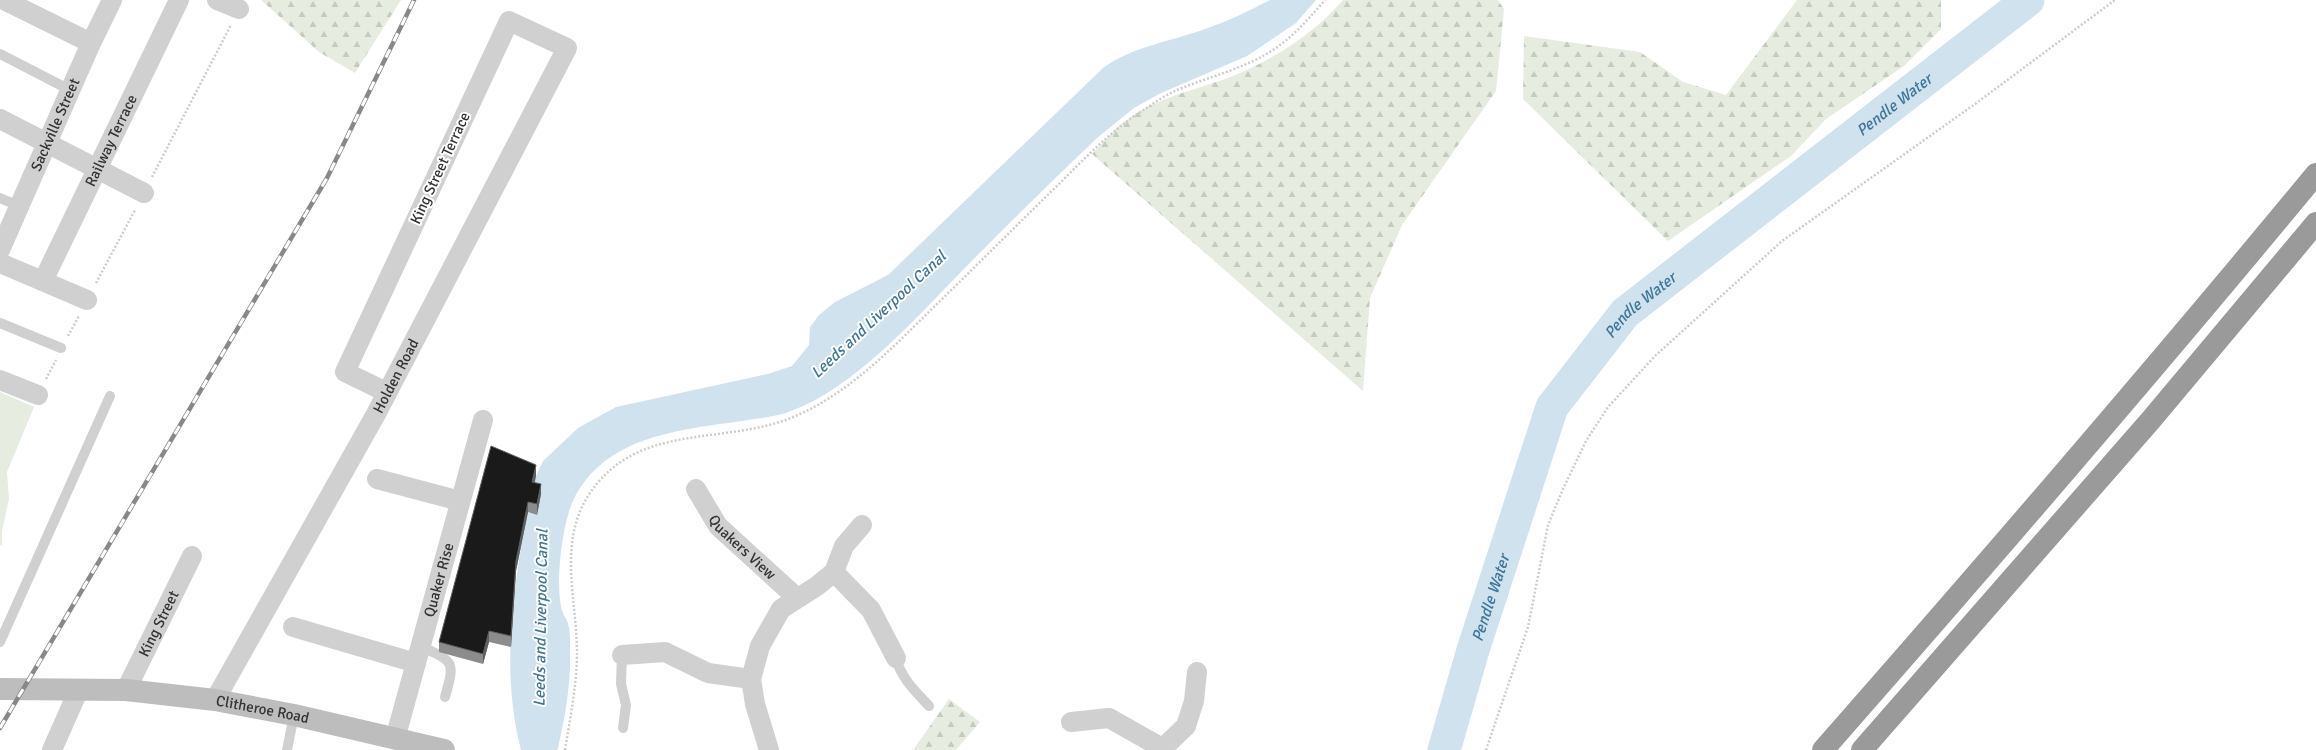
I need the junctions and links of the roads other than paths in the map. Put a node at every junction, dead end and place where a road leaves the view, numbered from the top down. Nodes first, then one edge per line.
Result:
1 (4, 0) edge
2 (112, 0) edge
3 (179, 0) edge
4 (217, 0) edge
5 (239, 9) dead end
6 (91, 43) junction
7 (567, 48) joint
8 (0, 54) edge
9 (70, 90) junction
10 (0, 119) edge
11 (46, 143) junction
12 (98, 169) junction
13 (2316, 174) edge
14 (144, 193) dead end
15 (0, 198) edge
16 (19, 206) junction
17 (2316, 223) edge
18 (0, 250) edge
19 (0, 263) edge
20 (43, 281) junction
21 (87, 300) dead end
22 (0, 323) edge
23 (62, 348) dead end
24 (0, 380) edge
25 (386, 392) junction
26 (38, 395) dead end
27 (110, 396) dead end
28 (482, 420) dead end
29 (377, 479) dead end
30 (696, 489) dead end
31 (460, 501) junction
32 (862, 524) dead end
33 (192, 556) dead end
34 (834, 572) junction
35 (797, 598) junction
36 (293, 627) dead end
37 (0, 642) edge
38 (418, 655) junction
39 (622, 655) joint
40 (896, 658) joint
41 (1197, 672) dead end
42 (751, 679) junction
43 (0, 689) edge
44 (79, 689) junction
45 (126, 690) junction
46 (445, 697) dead end
47 (215, 700) junction
48 (929, 706) dead end
49 (294, 715) junction
50 (1071, 722) dead end
51 (623, 728) dead end
52 (395, 739) junction
53 (1161, 749) edge
54 (52, 750) edge
55 (287, 750) edge
56 (444, 750) edge
57 (769, 750) edge
58 (1823, 750) edge
59 (1862, 750) edge

1 - 6 street
2 - 6 street, Sackville Street
3 - 12 street, Railway Terrace
4 - 5 street
6 - 9 street, Sackville Street
7 - 25 street, Holden Road
7 - 25 street, King Street Terrace
8 - 9 lane
9 - 11 street, Sackville Street
10 - 11 street
11 - 12 street
11 - 16 street, Sackville Street
12 - 14 street
12 - 20 street, Railway Terrace
13 - 58 highway
15 - 16 lane
16 - 18 street, Sackville Street
17 - 59 highway
19 - 20 street
20 - 21 street
22 - 23 lane
24 - 26 street
25 - 47 street, Holden Road
27 - 37 lane
28 - 31 street, Quaker Rise
29 - 31 street
30 - 35 street, Quakers View
31 - 38 street, Quaker Rise
32 - 34 street
33 - 45 street, King Street
34 - 35 street
34 - 40 street
35 - 42 street
36 - 38 street
38 - 46 lane
38 - 52 street, Quaker Rise
39 - 42 street
39 - 51 lane
40 - 48 lane
41 - 53 street
42 - 57 street
43 - 44 main road, Clitheroe Road
44 - 45 main road, Clitheroe Road
44 - 54 street
45 - 47 main road, Clitheroe Road
47 - 49 main road, Clitheroe Road
49 - 52 main road, Clitheroe Road
49 - 55 lane
50 - 53 street
52 - 56 main road, Clitheroe Road

